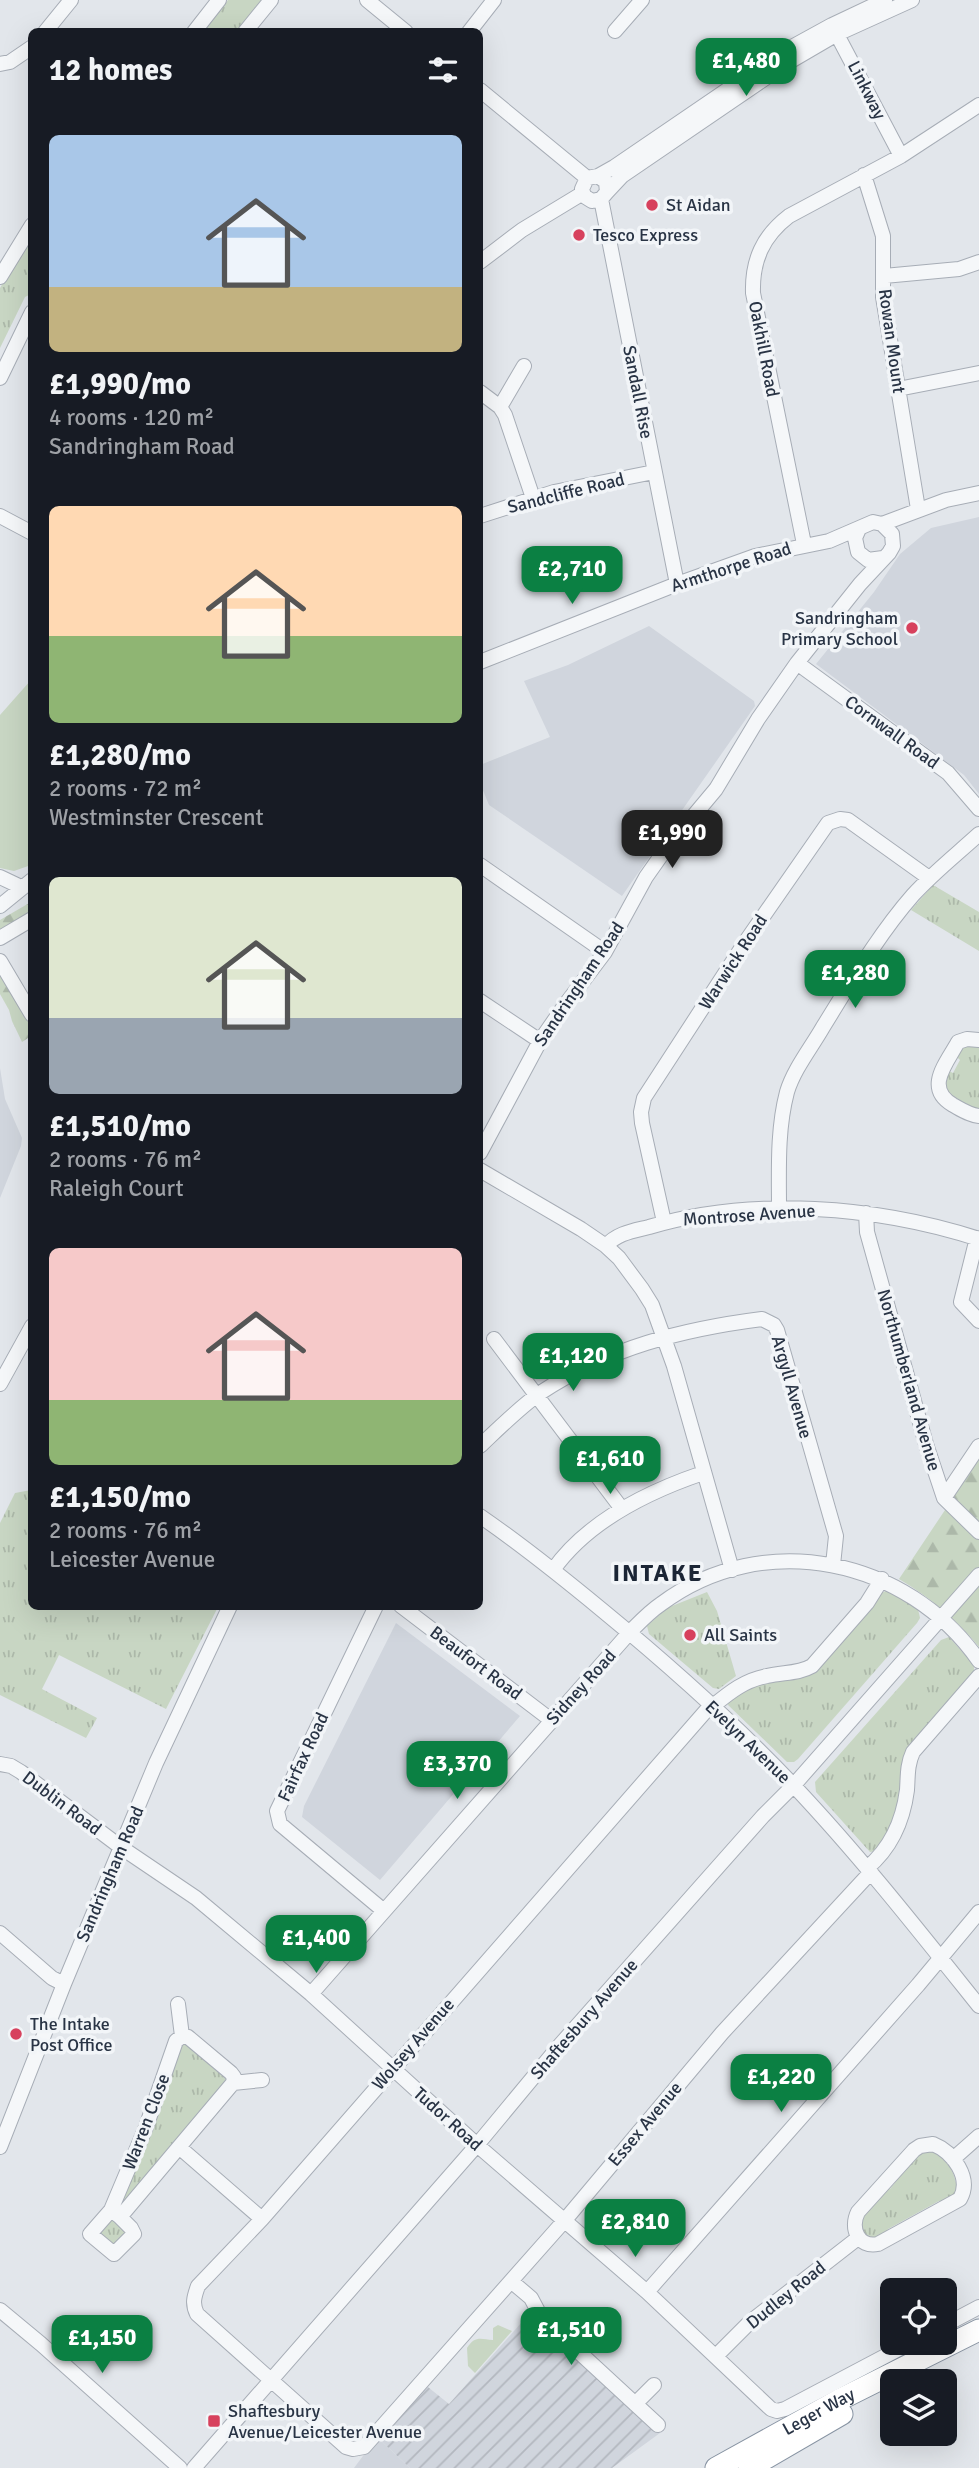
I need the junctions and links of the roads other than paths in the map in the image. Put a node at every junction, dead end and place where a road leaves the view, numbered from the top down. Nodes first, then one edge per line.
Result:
1 (71, 0) edge
2 (219, 0) edge
3 (271, 0) edge
4 (367, 0) edge
5 (494, 0) edge
6 (642, 0) edge
7 (885, 0) edge
8 (912, 0) edge
9 (48, 28) edge
10 (197, 28) edge
11 (248, 28) edge
12 (401, 28) edge
13 (472, 28) edge
14 (835, 29) junction
15 (615, 31) dead end
16 (28, 50) edge
17 (0, 64) edge
18 (483, 92) edge
19 (722, 100) junction
20 (978, 108) edge
21 (901, 156) junction
22 (864, 174) junction
23 (592, 177) junction
24 (583, 193) junction
25 (604, 195) junction
26 (28, 232) edge
27 (483, 259) edge
28 (979, 262) edge
29 (884, 276) junction
30 (0, 277) edge
31 (28, 320) edge
32 (524, 366) dead end
33 (979, 373) edge
34 (0, 378) edge
35 (898, 389) junction
36 (483, 394) edge
37 (500, 407) junction
38 (654, 472) junction
39 (979, 493) edge
40 (533, 498) junction
41 (918, 509) junction
42 (483, 515) edge
43 (0, 516) edge
44 (882, 524) junction
45 (859, 529) junction
46 (28, 531) edge
47 (893, 539) junction
48 (829, 541) junction
49 (804, 544) junction
50 (860, 554) junction
51 (883, 558) junction
52 (677, 584) junction
53 (860, 584) junction
54 (483, 661) edge
55 (797, 663) junction
56 (979, 809) edge
57 (979, 834) edge
58 (483, 867) edge
59 (0, 877) edge
60 (929, 878) junction
61 (26, 883) edge
62 (0, 894) edge
63 (0, 906) edge
64 (28, 921) edge
65 (0, 938) edge
66 (605, 952) junction
67 (0, 961) edge
68 (483, 1003) edge
69 (28, 1008) edge
70 (979, 1040) edge
71 (540, 1041) junction
72 (979, 1116) edge
73 (484, 1135) edge
74 (483, 1172) edge
75 (779, 1209) junction
76 (866, 1213) junction
77 (664, 1222) junction
78 (978, 1238) edge
79 (606, 1247) junction
80 (979, 1321) edge
81 (28, 1332) edge
82 (664, 1336) junction
83 (494, 1339) dead end
84 (5, 1366) edge
85 (0, 1384) edge
86 (538, 1395) junction
87 (483, 1443) edge
88 (979, 1447) edge
89 (703, 1474) junction
90 (944, 1497) junction
91 (622, 1509) junction
92 (483, 1518) edge
93 (979, 1532) edge
94 (833, 1564) junction
95 (553, 1570) junction
96 (732, 1570) junction
97 (979, 1575) edge
98 (882, 1579) junction
99 (228, 1610) edge
100 (374, 1610) edge
101 (406, 1610) edge
102 (942, 1618) junction
103 (629, 1633) junction
104 (979, 1661) edge
105 (979, 1676) edge
106 (712, 1706) junction
107 (551, 1720) junction
108 (0, 1764) edge
109 (793, 1786) junction
110 (122, 1848) junction
111 (869, 1870) junction
112 (384, 1911) junction
113 (979, 1912) edge
114 (0, 1933) edge
115 (941, 1958) junction
116 (64, 1984) junction
117 (311, 1994) junction
118 (178, 2004) dead end
119 (979, 2006) edge
120 (182, 2036) junction
121 (391, 2068) junction
122 (262, 2080) dead end
123 (233, 2083) junction
124 (4, 2121) edge
125 (979, 2136) edge
126 (477, 2145) junction
127 (0, 2147) edge
128 (179, 2147) junction
129 (953, 2159) junction
130 (262, 2219) junction
131 (565, 2220) junction
132 (858, 2238) junction
133 (511, 2281) junction
134 (647, 2292) junction
135 (979, 2307) edge
136 (0, 2310) edge
137 (957, 2319) edge
138 (979, 2330) edge
139 (957, 2338) edge
140 (909, 2355) edge
141 (912, 2355) edge
142 (913, 2355) edge
143 (716, 2356) junction
144 (270, 2380) junction
145 (654, 2385) dead end
146 (635, 2404) junction
147 (658, 2425) dead end
148 (180, 2468) edge
149 (194, 2468) edge
150 (716, 2468) edge
151 (749, 2468) edge

1 - 9 street
2 - 10 street
3 - 11 street
4 - 12 street
5 - 13 street
6 - 15 street
7 - 14 street
8 - 14 street
14 - 19 street
14 - 21 street, Linkway
16 - 17 street
18 - 23 street
19 - 23 street
19 - 25 street
20 - 21 street, Oakhill Road
21 - 22 street, Oakhill Road
22 - 29 street, Rowan Mount
22 - 49 street, Oakhill Road
23 - 24 street
23 - 25 street
24 - 25 street
24 - 27 street
25 - 38 street, Sandall Rise
26 - 30 street
28 - 29 street
29 - 35 street, Rowan Mount
31 - 34 street
32 - 37 street
33 - 35 street
35 - 41 street, Rowan Mount
36 - 37 street
37 - 40 street
38 - 40 street, Sandcliffe Road
38 - 52 street, Sandall Rise
39 - 41 street
40 - 42 street, Sandcliffe Road
41 - 44 street
41 - 47 street
43 - 46 street
44 - 45 street
44 - 47 street
45 - 48 street, Armthorpe Road
45 - 50 street
47 - 51 street
48 - 49 street, Armthorpe Road
48 - 50 street, Armthorpe Road
49 - 52 street, Armthorpe Road
50 - 51 street
50 - 53 street
51 - 53 street, Sandringham Road
52 - 54 street, Armthorpe Road
53 - 55 street, Sandringham Road
55 - 56 street, Cornwall Road
55 - 66 street, Sandringham Road
57 - 60 street
58 - 66 street
59 - 61 street
60 - 75 street
60 - 77 street, Warwick Road
61 - 62 street
61 - 63 street
64 - 65 street
66 - 71 street, Sandringham Road
67 - 69 street
68 - 71 street
70 - 72 street
71 - 73 street, Sandringham Road
74 - 79 street
75 - 76 street, Montrose Avenue
75 - 77 street, Montrose Avenue
76 - 78 street, Montrose Avenue
76 - 90 street, Northumberland Avenue
77 - 79 street, Montrose Avenue
78 - 80 street
79 - 82 street
81 - 84 street
82 - 86 street, Argyll Avenue
82 - 89 street
82 - 94 street, Argyll Avenue
83 - 86 street
84 - 85 street
86 - 87 street, Argyll Avenue
86 - 91 street
88 - 90 street
89 - 91 street
89 - 96 street
90 - 93 street, Northumberland Avenue
91 - 95 street
92 - 95 street, Evelyn Avenue
94 - 96 street, Sidney Road
94 - 98 street, Sidney Road
95 - 103 street, Evelyn Avenue
96 - 103 street, Sidney Road
97 - 102 street, Shaftesbury Avenue
98 - 102 street, Sidney Road
98 - 106 street, Wolsey Avenue
99 - 110 street, Sandringham Road
100 - 112 street, Fairfax Road
101 - 107 street, Beaufort Road
102 - 104 street, Sidney Road
102 - 109 street, Shaftesbury Avenue
103 - 106 street, Evelyn Avenue
103 - 107 street, Sidney Road
105 - 111 street, Essex Avenue
106 - 109 street, Evelyn Avenue
106 - 121 street, Wolsey Avenue
107 - 112 street, Sidney Road
108 - 110 street, Dublin Road
109 - 111 street, Evelyn Avenue
109 - 126 street, Shaftesbury Avenue
110 - 116 street, Sandringham Road
110 - 117 street, Tudor Road
111 - 115 street, Evelyn Avenue
111 - 131 street, Essex Avenue
112 - 117 street, Sidney Road
113 - 115 street
114 - 116 street
115 - 119 street, Evelyn Avenue
115 - 134 street
116 - 124 street, Sandringham Road
117 - 121 street, Tudor Road
118 - 120 street
120 - 123 street
120 - 128 street, Warren Close
121 - 126 street, Tudor Road
121 - 130 street, Wolsey Avenue
122 - 123 street
123 - 128 street, Warren Close
124 - 127 street, Sandringham Road
125 - 129 street
126 - 131 street, Tudor Road
126 - 144 street, Shaftesbury Avenue
128 - 130 street
129 - 132 street
129 - 132 street
130 - 144 street, Wolsey Avenue
131 - 133 street, Essex Avenue
131 - 134 street, Tudor Road
132 - 143 street, Dudley Road
133 - 144 street, Essex Avenue
133 - 146 street
134 - 143 street, Tudor Road
135 - 137 street
136 - 148 street
138 - 139 highway, Leger Way
140 - 143 street, Tudor Road
141 - 150 highway, Leger Way
142 - 151 highway, Leger Way
144 - 149 street, Shaftesbury Avenue
145 - 146 street
146 - 147 street

